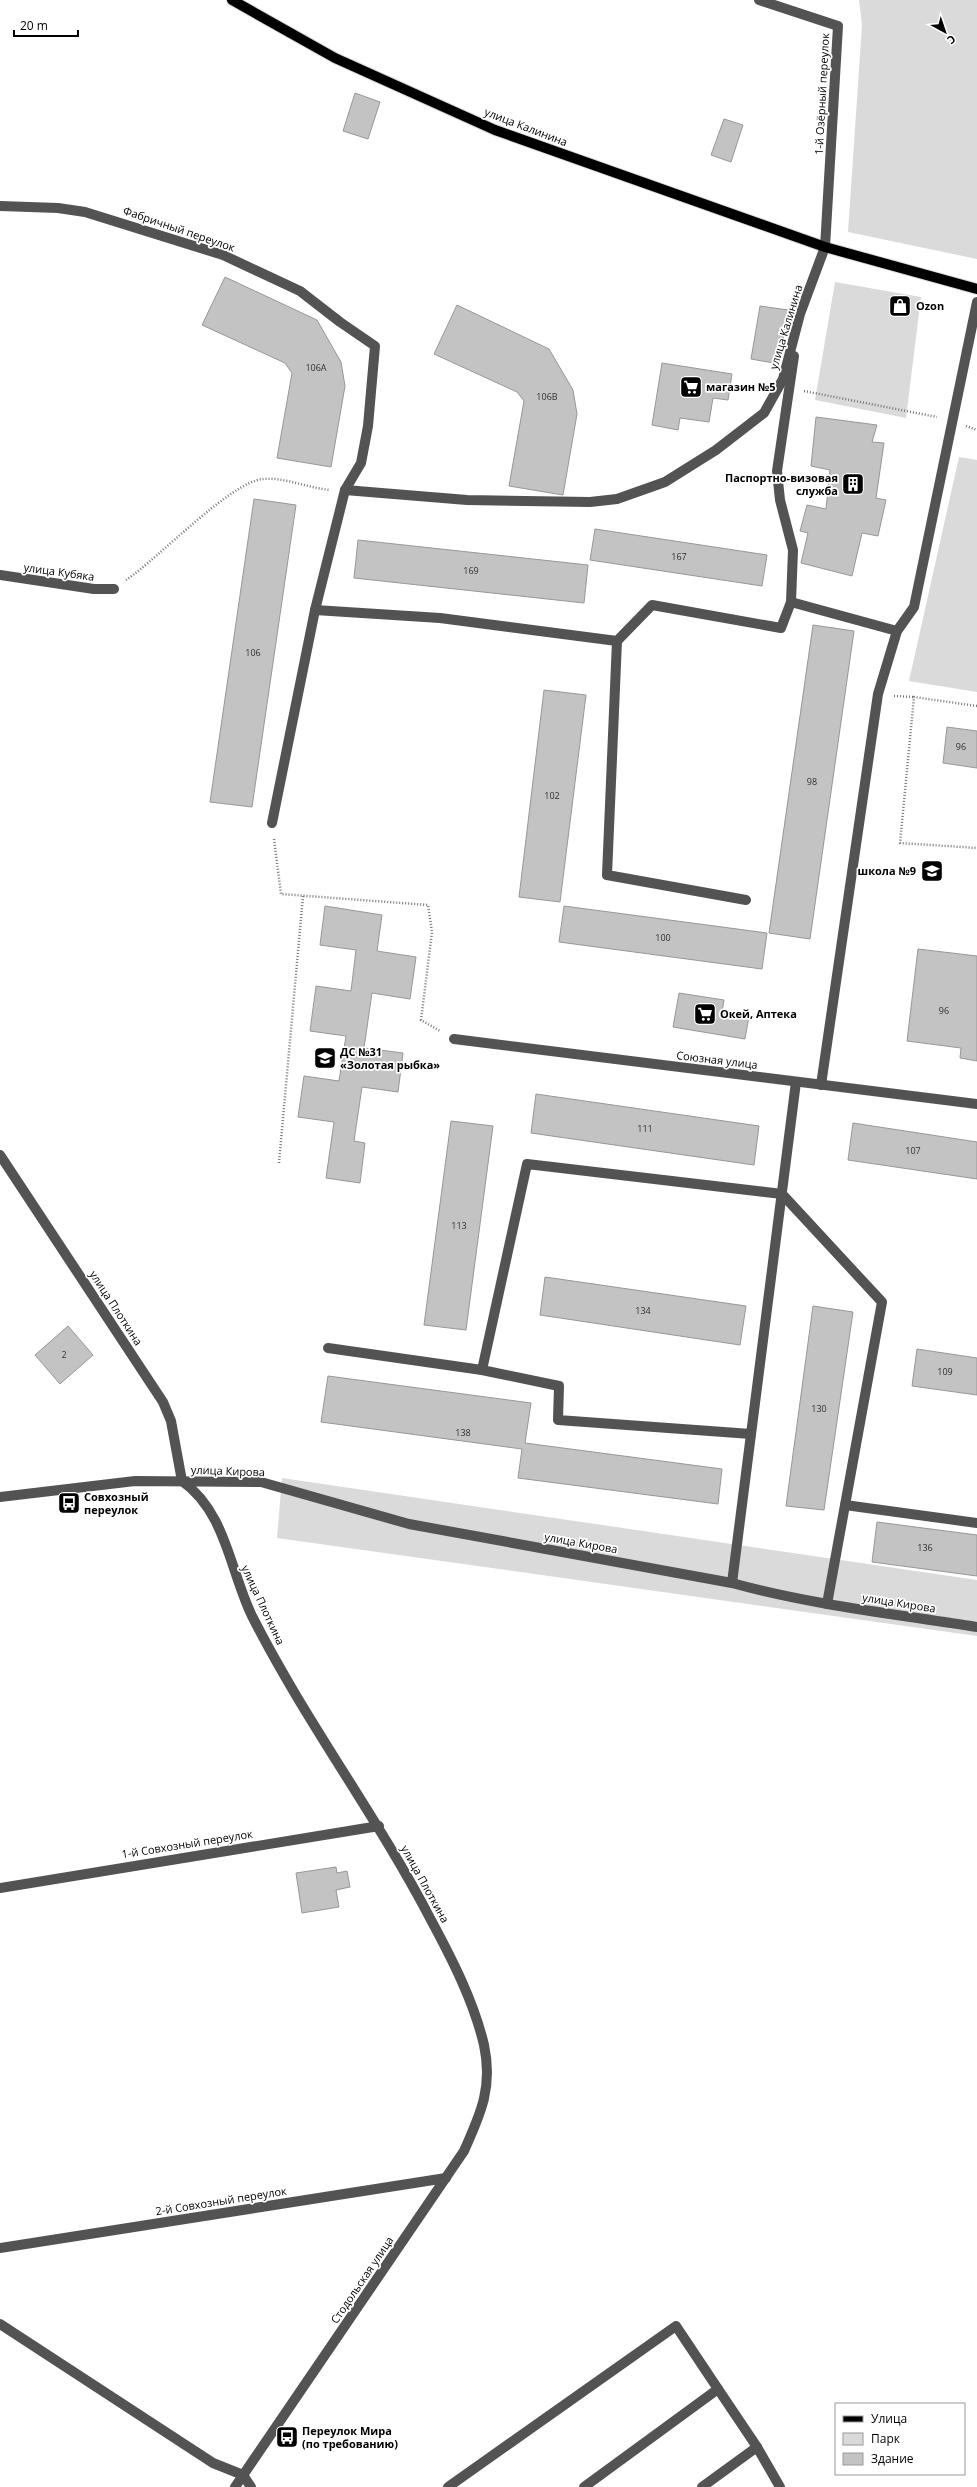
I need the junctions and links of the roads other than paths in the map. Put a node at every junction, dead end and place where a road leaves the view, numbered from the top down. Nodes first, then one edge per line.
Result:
1 (232, 0) edge
2 (759, 0) edge
3 (0, 206) edge
4 (825, 247) junction
5 (977, 288) edge
6 (977, 302) edge
7 (800, 314) junction
8 (345, 490) junction
9 (0, 575) edge
10 (114, 589) road end
11 (791, 602) junction
12 (315, 610) junction
13 (897, 631) junction
14 (617, 642) junction
15 (272, 823) road end
16 (746, 900) dead end
17 (454, 1040) road end
18 (796, 1082) junction
19 (821, 1085) junction
20 (977, 1104) edge
21 (0, 1155) edge
22 (782, 1194) junction
23 (328, 1348) dead end
24 (482, 1370) junction
25 (751, 1434) junction
26 (182, 1481) junction
27 (0, 1497) edge
28 (845, 1506) junction
29 (977, 1523) edge
30 (732, 1583) junction
31 (827, 1604) junction
32 (977, 1627) edge
33 (379, 1826) junction
34 (0, 1888) edge
35 (488, 2078) joint
36 (446, 2178) junction
37 (0, 2248) edge
38 (0, 2324) edge
39 (718, 2389) junction
40 (757, 2447) junction
41 (243, 2475) junction
42 (236, 2487) edge
43 (251, 2487) edge
44 (448, 2487) edge
45 (584, 2487) edge
46 (702, 2487) edge
47 (780, 2487) edge

1 - 4 main road, улица Калинина
2 - 4 street, 1-й Озёрный переулок
3 - 8 street, Фабричный переулок
4 - 5 main road, улица Калинина
4 - 7 street, улица Калинина
6 - 13 street
7 - 8 street, улица Калинина
7 - 11 street
8 - 12 street
9 - 10 street, улица Кубяка
11 - 13 street
11 - 14 street
12 - 14 street
12 - 15 street
13 - 19 street
14 - 16 street
17 - 18 street, Союзная улица
18 - 19 street, Союзная улица
18 - 22 street
19 - 20 street, Союзная улица
21 - 26 street, улица Плоткина
22 - 24 street
22 - 25 street
22 - 28 street
23 - 24 street
24 - 25 street
25 - 30 street
26 - 27 street
26 - 30 street, улица Кирова
26 - 33 street, улица Плоткина
28 - 29 street
28 - 31 street
30 - 31 street, улица Кирова
31 - 32 street, улица Кирова
33 - 34 street, 1-й Совхозный переулок
33 - 35 street, улица Плоткина
35 - 36 street, Стодольская улица
36 - 37 street, 2-й Совхозный переулок
36 - 41 street, Стодольская улица
38 - 41 street
39 - 40 street
39 - 44 street
39 - 45 street
40 - 46 street
40 - 47 street
41 - 42 street, Стодольская улица
41 - 43 street

